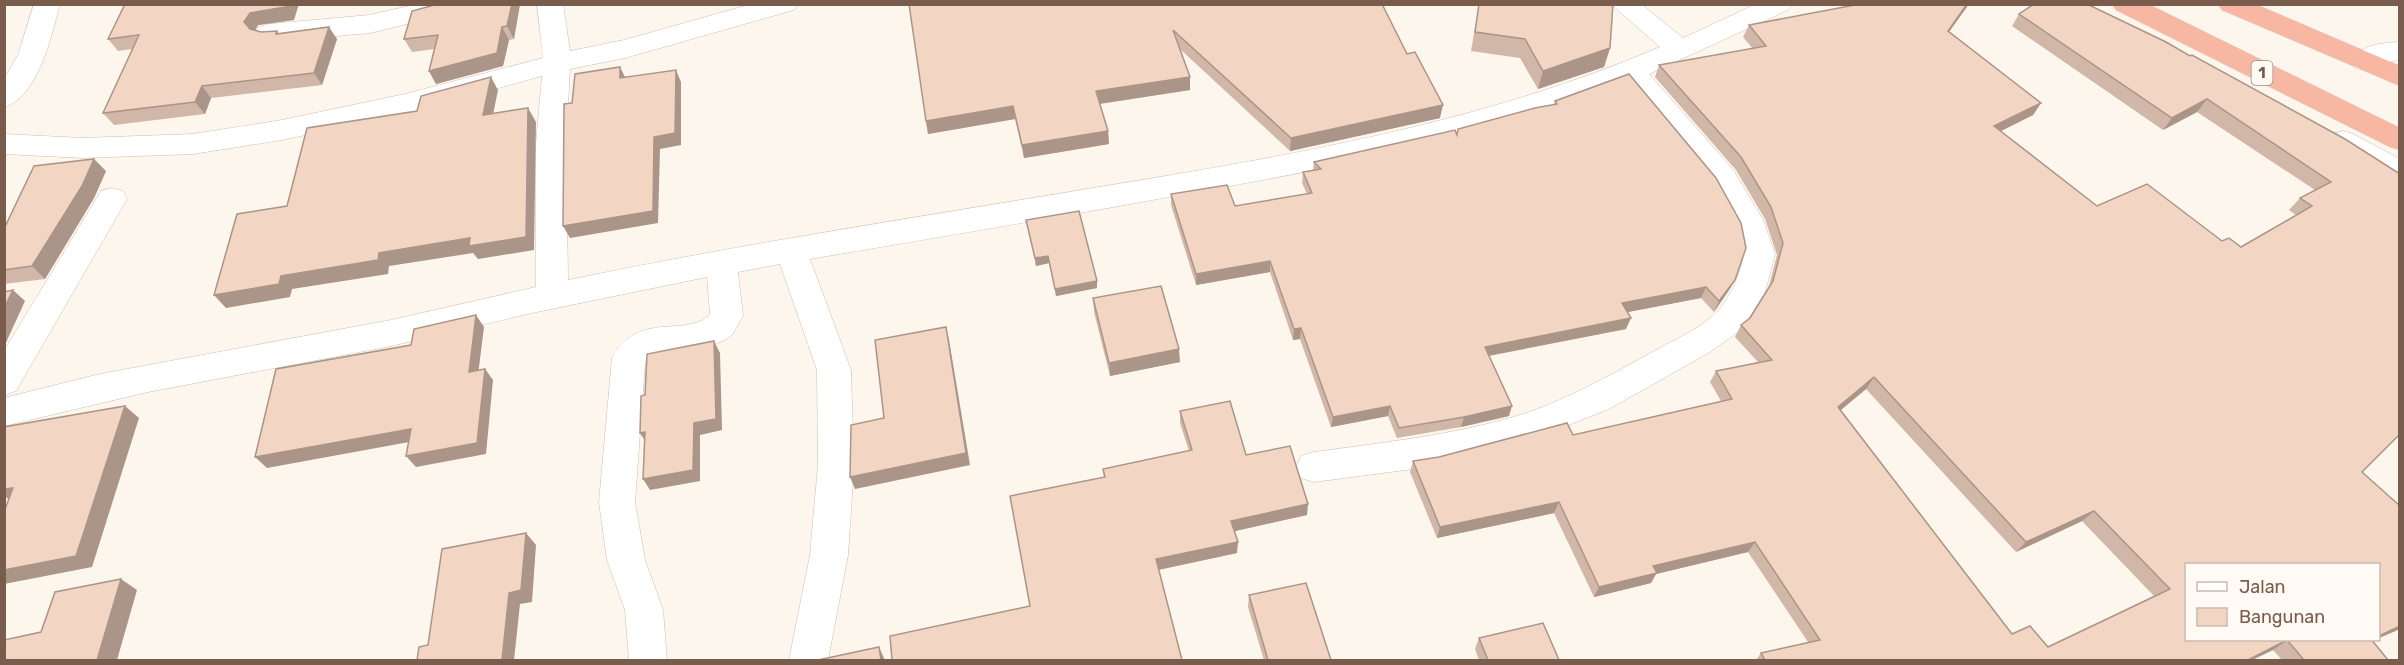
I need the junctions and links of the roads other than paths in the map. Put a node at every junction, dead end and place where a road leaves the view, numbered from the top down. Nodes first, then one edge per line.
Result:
1 (47, 4) edge
2 (456, 4) edge
3 (550, 4) edge
4 (785, 4) edge
5 (1624, 4) edge
6 (1779, 4) edge
7 (2231, 4) edge
8 (2114, 10) edge
9 (269, 33) edge
10 (1681, 50) junction
11 (2400, 51) edge
12 (2365, 62) junction
13 (1631, 71) junction
14 (556, 73) junction
15 (2400, 77) edge
16 (4, 98) edge
17 (2400, 140) edge
18 (4, 144) edge
19 (2400, 172) edge
20 (112, 199) dead end
21 (791, 251) junction
22 (721, 262) junction
23 (552, 296) junction
24 (4, 381) edge
25 (4, 412) edge
26 (1314, 467) dead end
27 (648, 660) edge
28 (809, 660) edge

1 - 16 street
2 - 9 street
3 - 14 street
4 - 14 street
5 - 10 street
6 - 10 street
7 - 12 highway
8 - 17 highway, 1
8 - 19 street
10 - 13 street
11 - 12 street
12 - 15 highway
13 - 21 street
13 - 26 street
14 - 18 street
14 - 23 street
20 - 24 street
21 - 22 street
21 - 28 street
22 - 23 street
22 - 27 street
23 - 25 street

